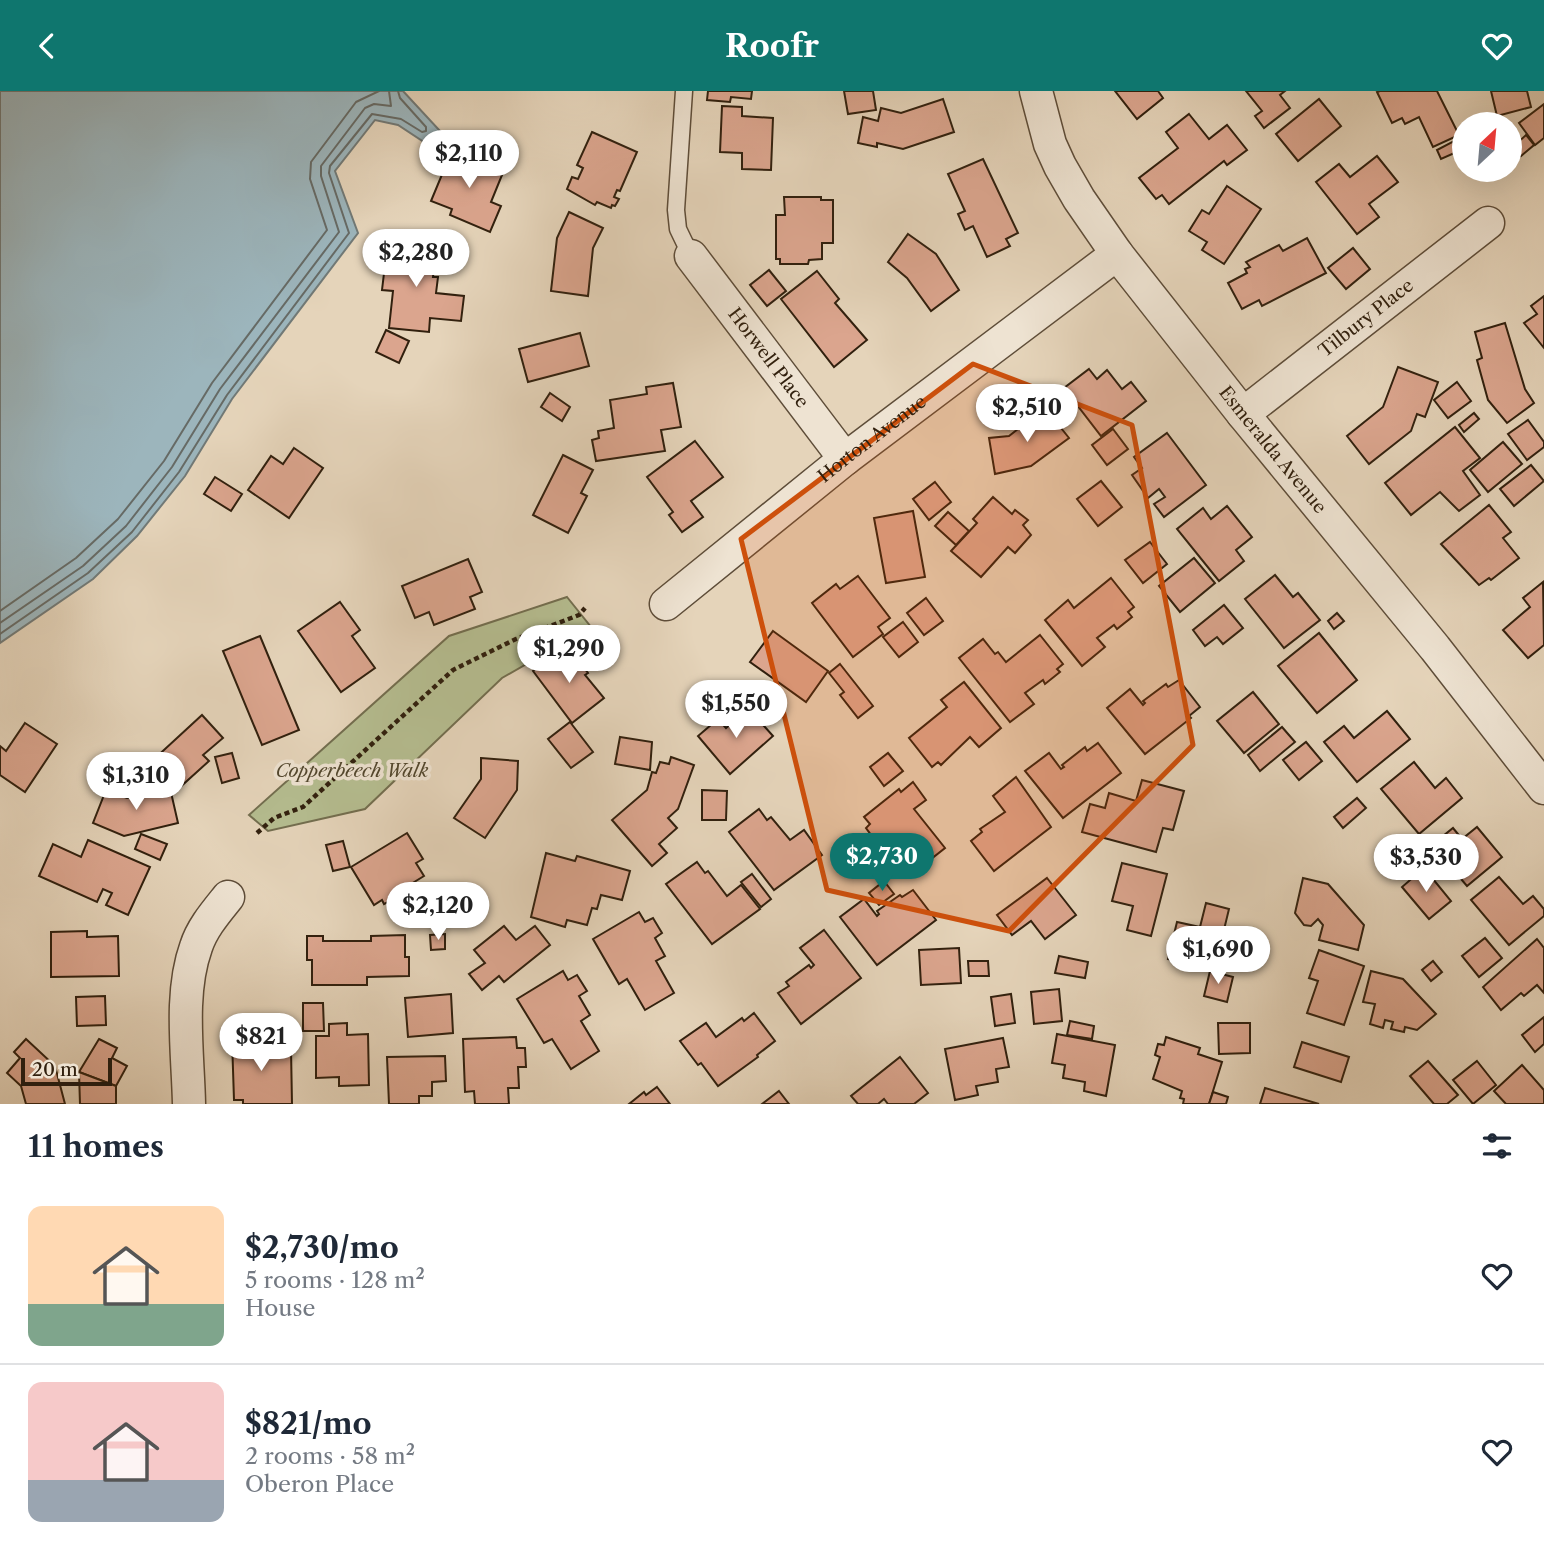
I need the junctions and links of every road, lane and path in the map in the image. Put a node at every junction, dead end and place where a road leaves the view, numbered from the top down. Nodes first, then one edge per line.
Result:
1 (684, 91) edge
2 (1036, 91) edge
3 (1488, 223) dead end
4 (1117, 254) junction
5 (691, 256) joint
6 (1243, 414) junction
7 (845, 459) junction
8 (666, 604) dead end
9 (585, 608) dead end
10 (1544, 788) edge
11 (257, 833) dead end
12 (228, 897) dead end
13 (189, 1104) edge

1 - 5 lane
2 - 4 street, Esmeralda Avenue
3 - 6 street, Tilbury Place
4 - 6 street, Esmeralda Avenue
4 - 7 street, Horton Avenue
5 - 7 street, Horwell Place
6 - 10 street, Esmeralda Avenue
7 - 8 street, Horton Avenue
9 - 11 path
12 - 13 street

